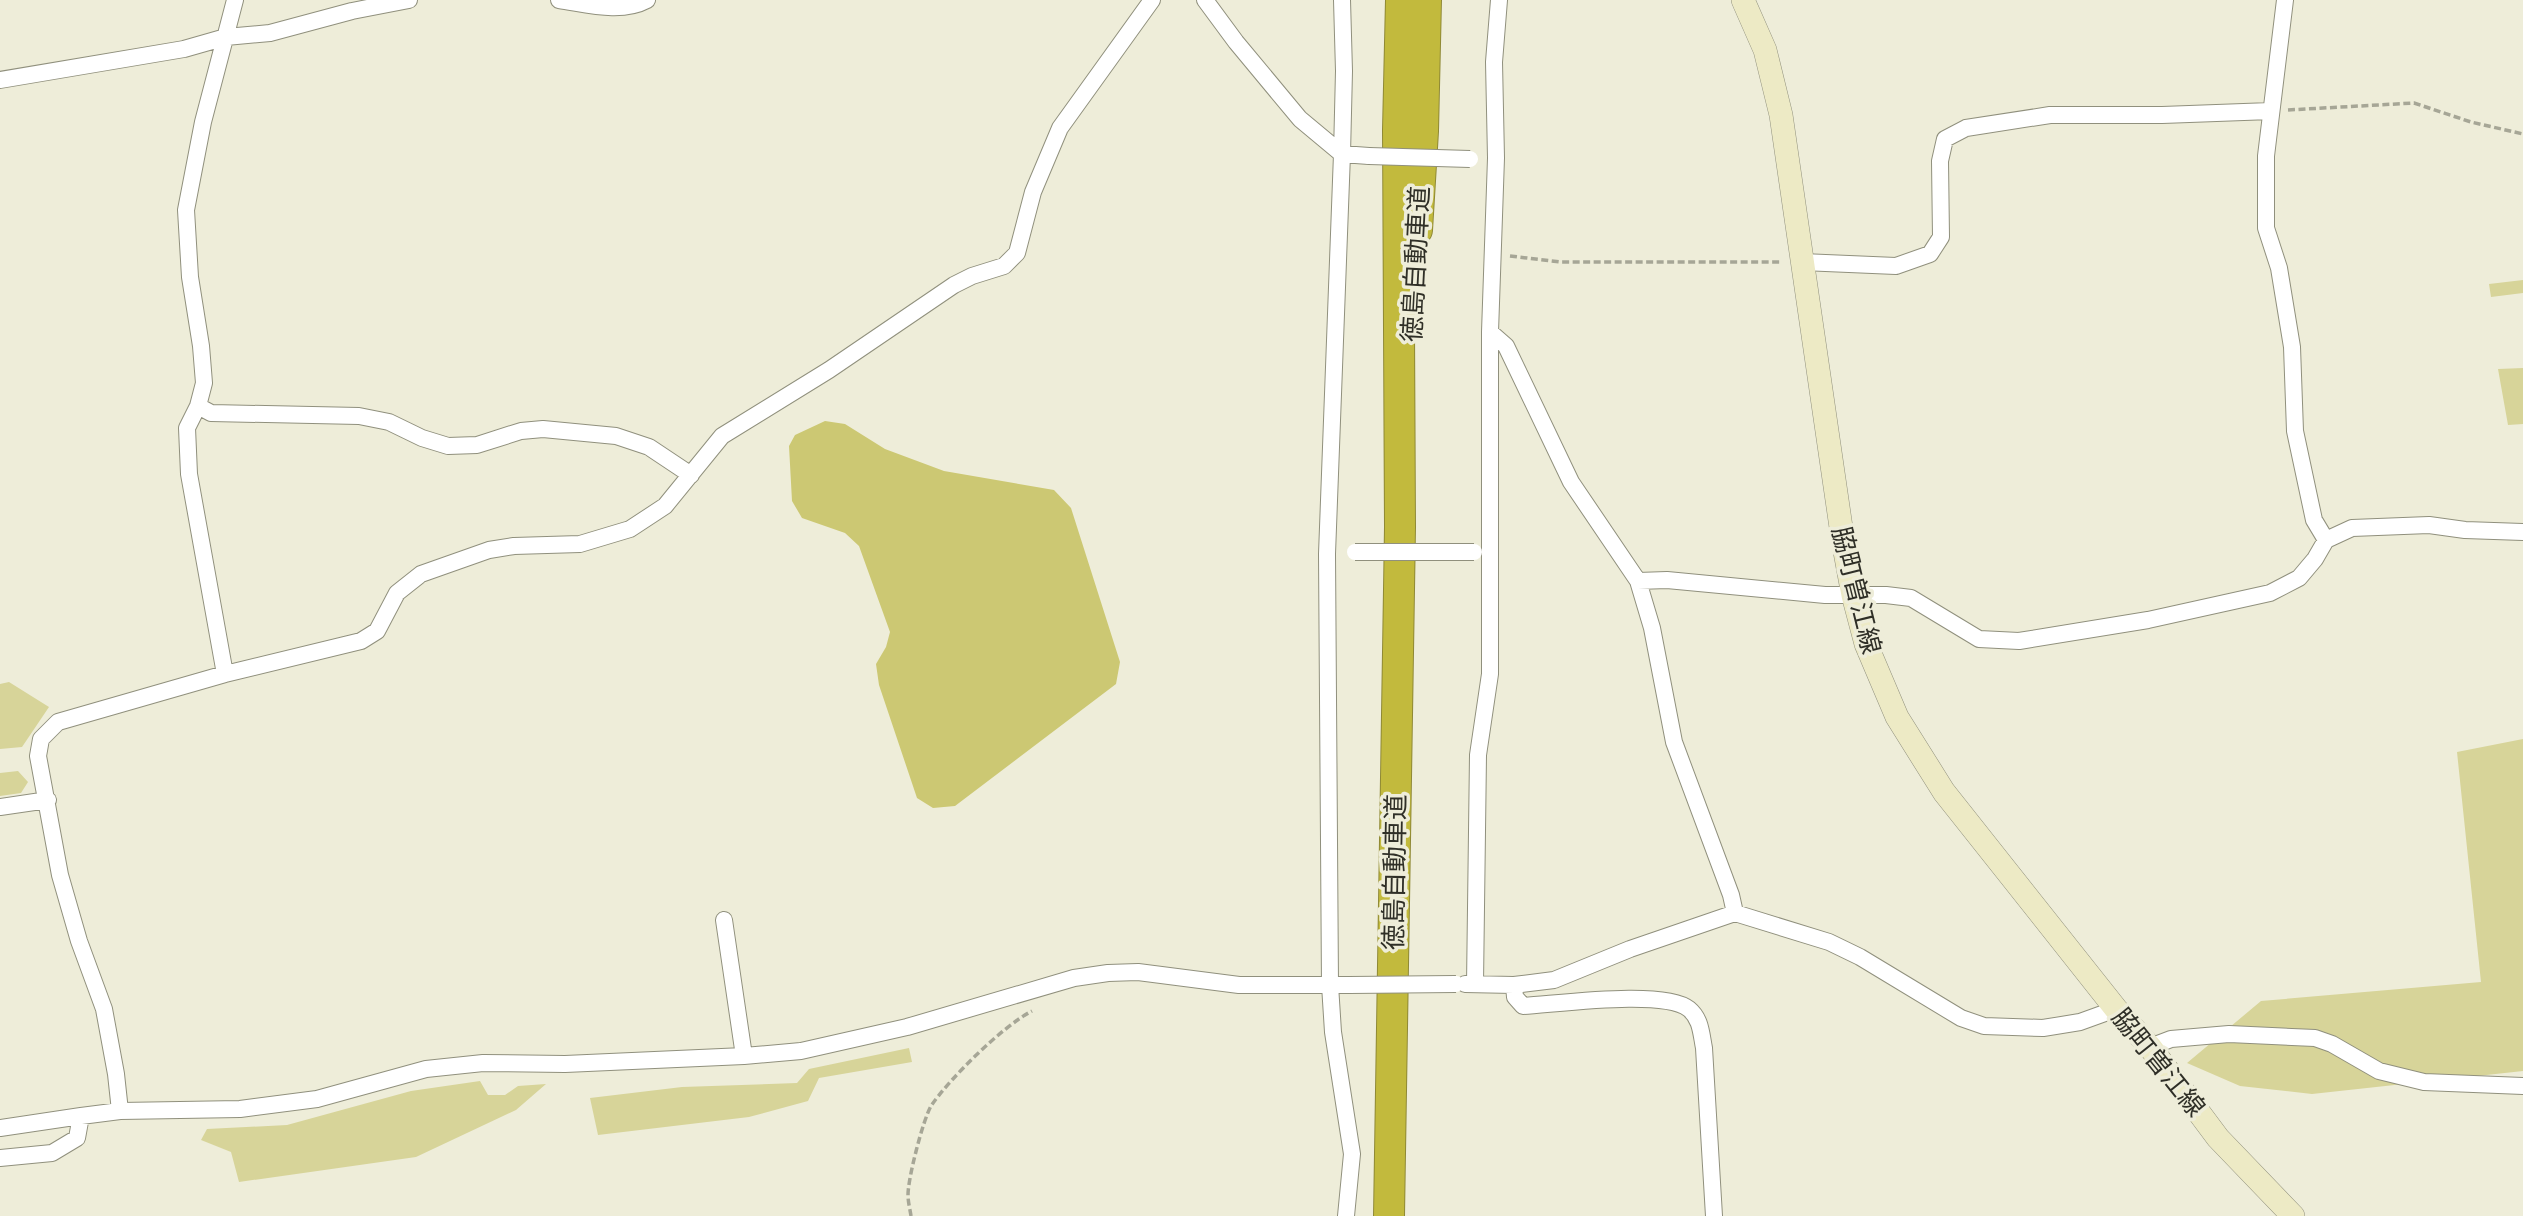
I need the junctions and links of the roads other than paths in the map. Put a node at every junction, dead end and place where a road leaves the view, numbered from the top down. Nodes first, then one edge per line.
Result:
1 (235, 0) edge
2 (409, 0) edge
3 (559, 0) edge
4 (647, 0) edge
5 (1152, 0) edge
6 (1205, 0) edge
7 (1342, 0) edge
8 (1401, 0) edge
9 (1426, 0) edge
10 (1499, 0) edge
11 (1743, 0) edge
12 (2285, 0) edge
13 (226, 37) junction
14 (0, 80) edge
15 (2272, 111) junction
16 (1342, 154) junction
17 (1496, 158) junction
18 (1802, 262) junction
19 (1490, 332) junction
20 (198, 406) junction
21 (691, 475) junction
22 (1400, 527) junction
23 (2523, 532) edge
24 (2326, 540) junction
25 (1482, 551) junction
26 (1327, 554) junction
27 (1638, 582) junction
28 (1853, 595) junction
29 (225, 674) junction
30 (48, 800) junction
31 (0, 807) edge
32 (1735, 913) junction
33 (724, 920) dead end
34 (1475, 984) junction
35 (1330, 985) junction
36 (1514, 985) junction
37 (2116, 1009) junction
38 (2150, 1047) junction
39 (744, 1056) junction
40 (2523, 1086) edge
41 (120, 1111) junction
42 (81, 1116) junction
43 (0, 1128) edge
44 (0, 1158) edge
45 (1346, 1216) edge
46 (1389, 1216) edge
47 (1714, 1216) edge
48 (2293, 1216) edge

1 - 13 street
2 - 13 street
3 - 4 street
5 - 21 street
6 - 16 street
7 - 16 street
8 - 22 highway, 徳島自動車道
9 - 22 highway, 徳島自動車道
10 - 17 street
11 - 18 main road, 脇町曽江線
12 - 15 street
13 - 14 street
13 - 20 street
15 - 18 street
15 - 24 street
16 - 17 street, bridge
16 - 26 street
17 - 19 street
18 - 28 main road, 脇町曽江線
19 - 25 street
19 - 27 street
20 - 21 street
20 - 29 street
21 - 29 street
22 - 46 highway, 徳島自動車道
23 - 24 street
24 - 28 street
25 - 26 street, bridge
25 - 34 street
26 - 35 street
27 - 28 street
27 - 32 street
28 - 37 main road, 脇町曽江線
29 - 30 street
30 - 31 street
30 - 41 street
32 - 36 street
32 - 37 street
33 - 39 street
34 - 35 street, bridge
34 - 36 street
35 - 39 street
35 - 45 street
36 - 47 street
37 - 38 main road, 脇町曽江線
38 - 40 street
38 - 48 main road, 脇町曽江線
39 - 41 street
41 - 42 street
42 - 43 street
42 - 44 street

